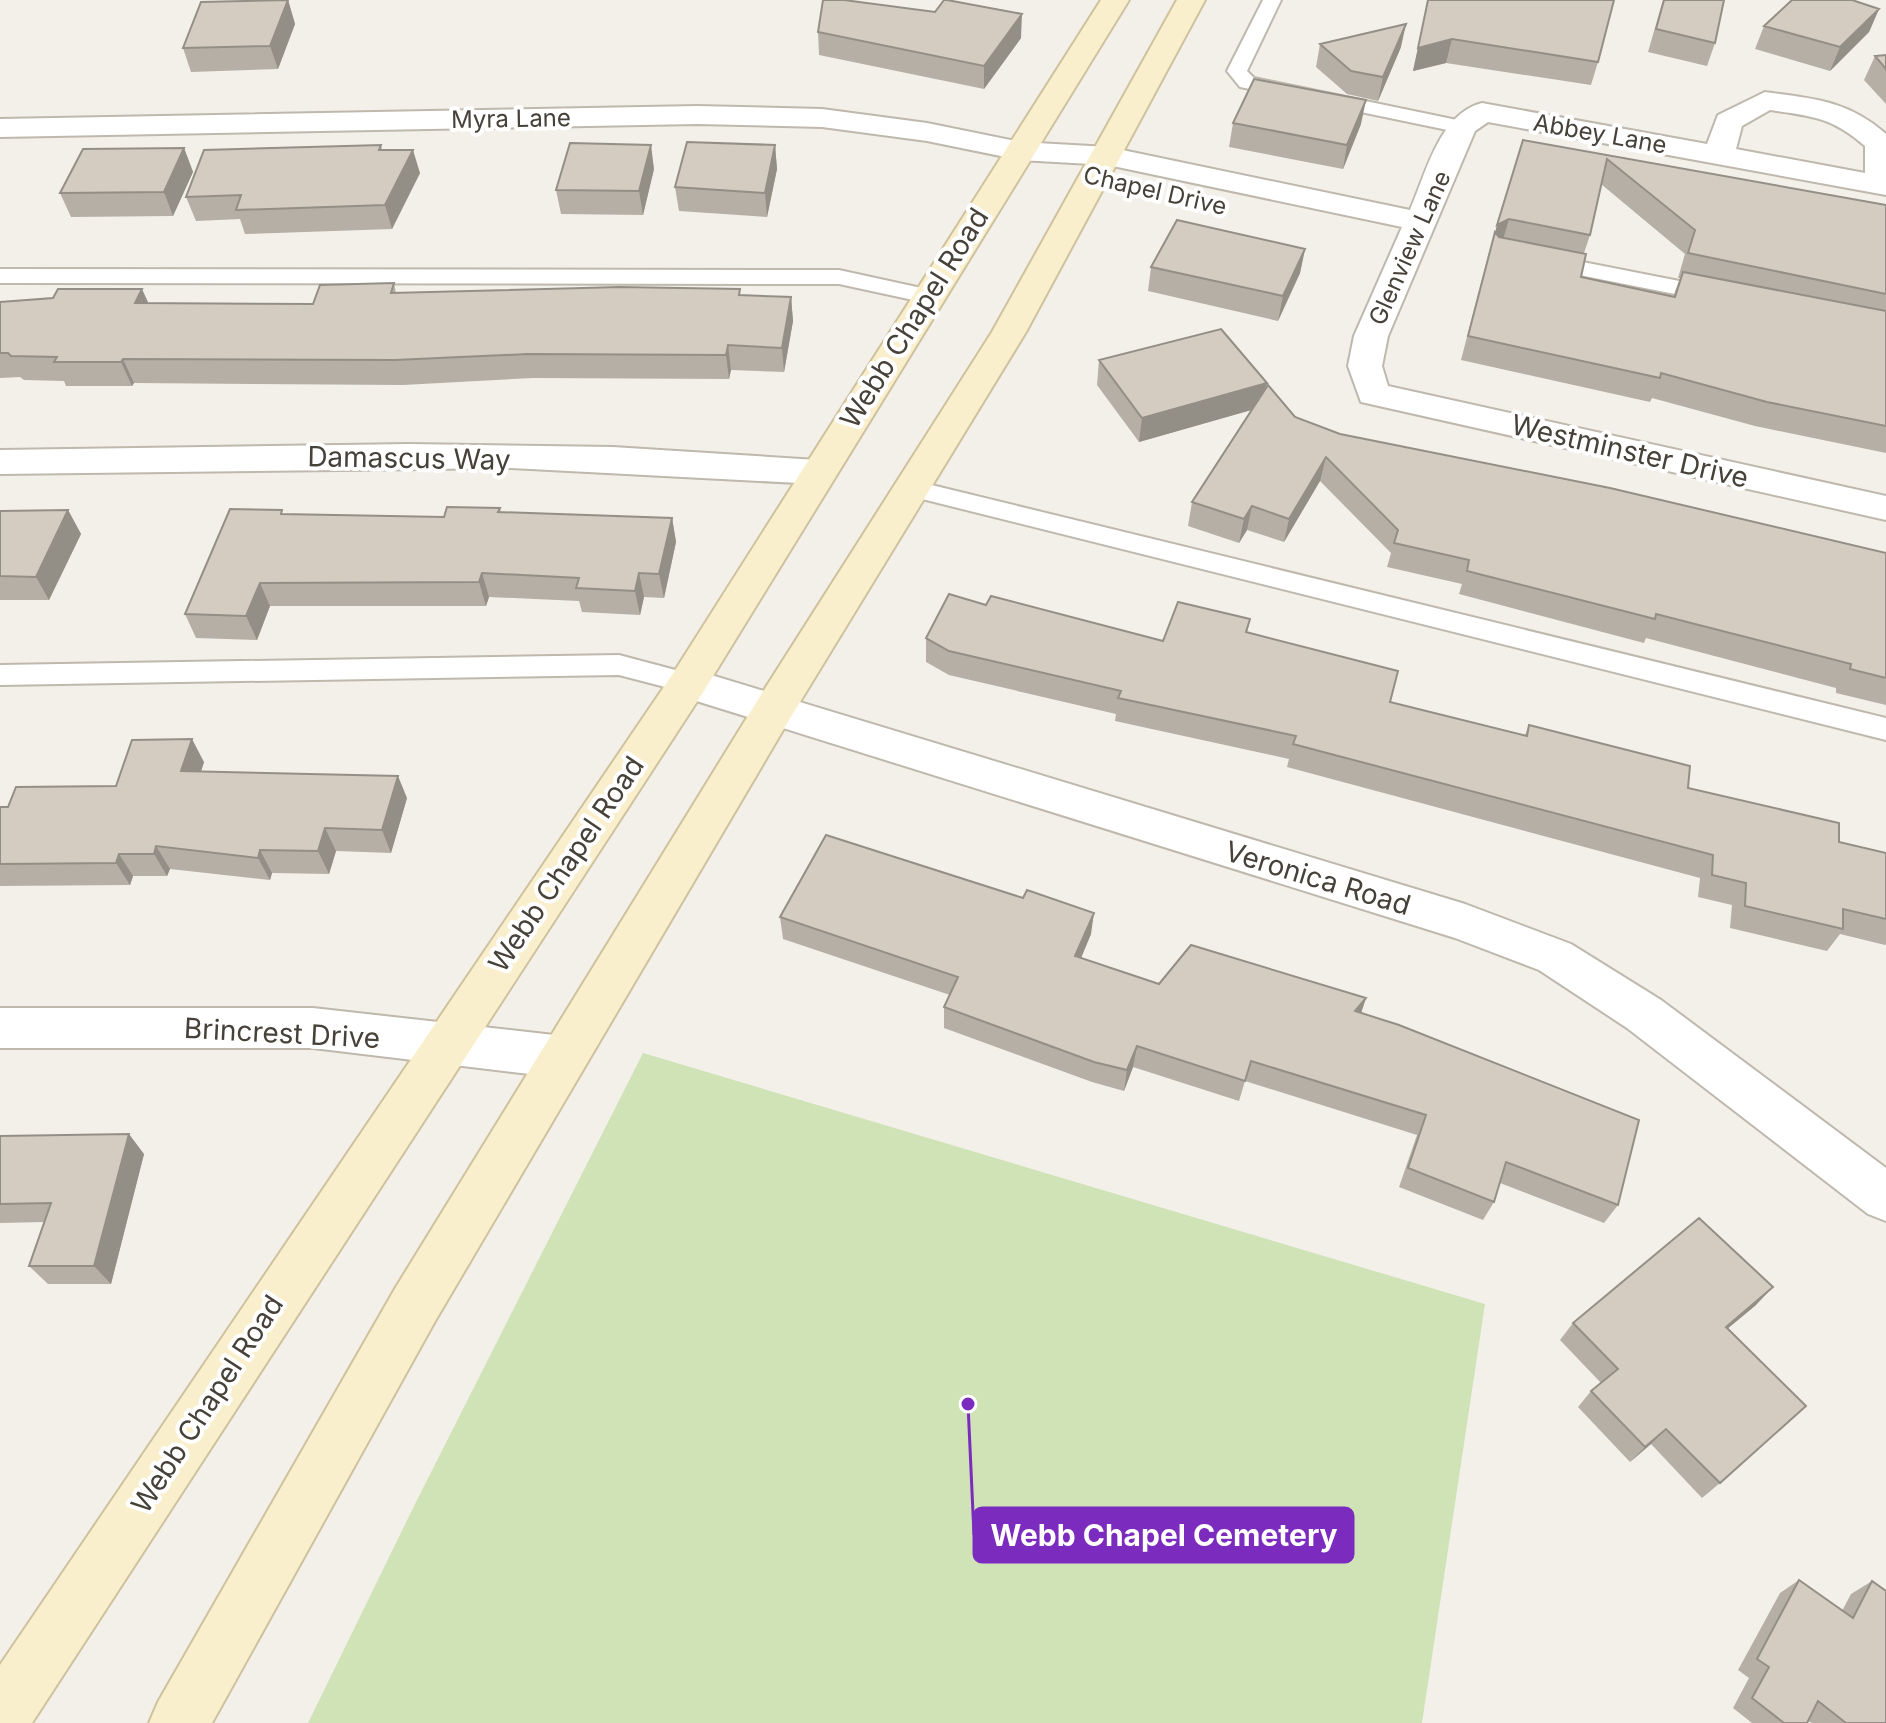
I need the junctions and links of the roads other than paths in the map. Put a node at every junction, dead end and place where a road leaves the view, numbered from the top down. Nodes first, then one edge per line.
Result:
1 (1115, 0) edge
2 (1191, 0) edge
3 (1272, 0) edge
4 (1472, 119) junction
5 (0, 128) edge
6 (1020, 151) junction
7 (1719, 156) junction
8 (1101, 168) junction
9 (1883, 186) edge
10 (1416, 235) junction
11 (1515, 256) edge
12 (0, 276) edge
13 (927, 296) junction
14 (1734, 299) edge
15 (1373, 394) joint
16 (0, 462) edge
17 (817, 472) junction
18 (911, 488) junction
19 (1886, 508) edge
20 (0, 675) edge
21 (688, 683) junction
22 (774, 709) junction
23 (1886, 729) edge
24 (0, 1028) edge
25 (445, 1044) junction
26 (563, 1057) junction
27 (1886, 1198) edge
28 (0, 1718) edge
29 (179, 1723) edge

1 - 6 main road, Webb Chapel Road
2 - 8 main road
3 - 4 lane
4 - 7 street, Abbey Lane
4 - 10 street, Glenview Lane
5 - 6 street, Myra Lane
6 - 8 street, Chapel Drive
6 - 13 main road, Webb Chapel Road
7 - 9 street, Abbey Lane
7 - 9 street, Abbey Lane
8 - 10 street, Chapel Drive
8 - 18 main road
10 - 15 street, Glenview Lane
11 - 14 lane
12 - 13 lane
13 - 17 main road, Webb Chapel Road
15 - 19 street, Westminster Drive
16 - 17 street, Damascus Way
17 - 21 main road, Webb Chapel Road
18 - 22 main road
18 - 23 lane
20 - 21 lane
21 - 22 street, Veronica Road
21 - 25 main road, Webb Chapel Road
22 - 26 main road
22 - 27 street, Veronica Road
24 - 25 street, Brincrest Drive
25 - 26 street, Brincrest Drive
25 - 28 main road, Webb Chapel Road
26 - 29 main road

